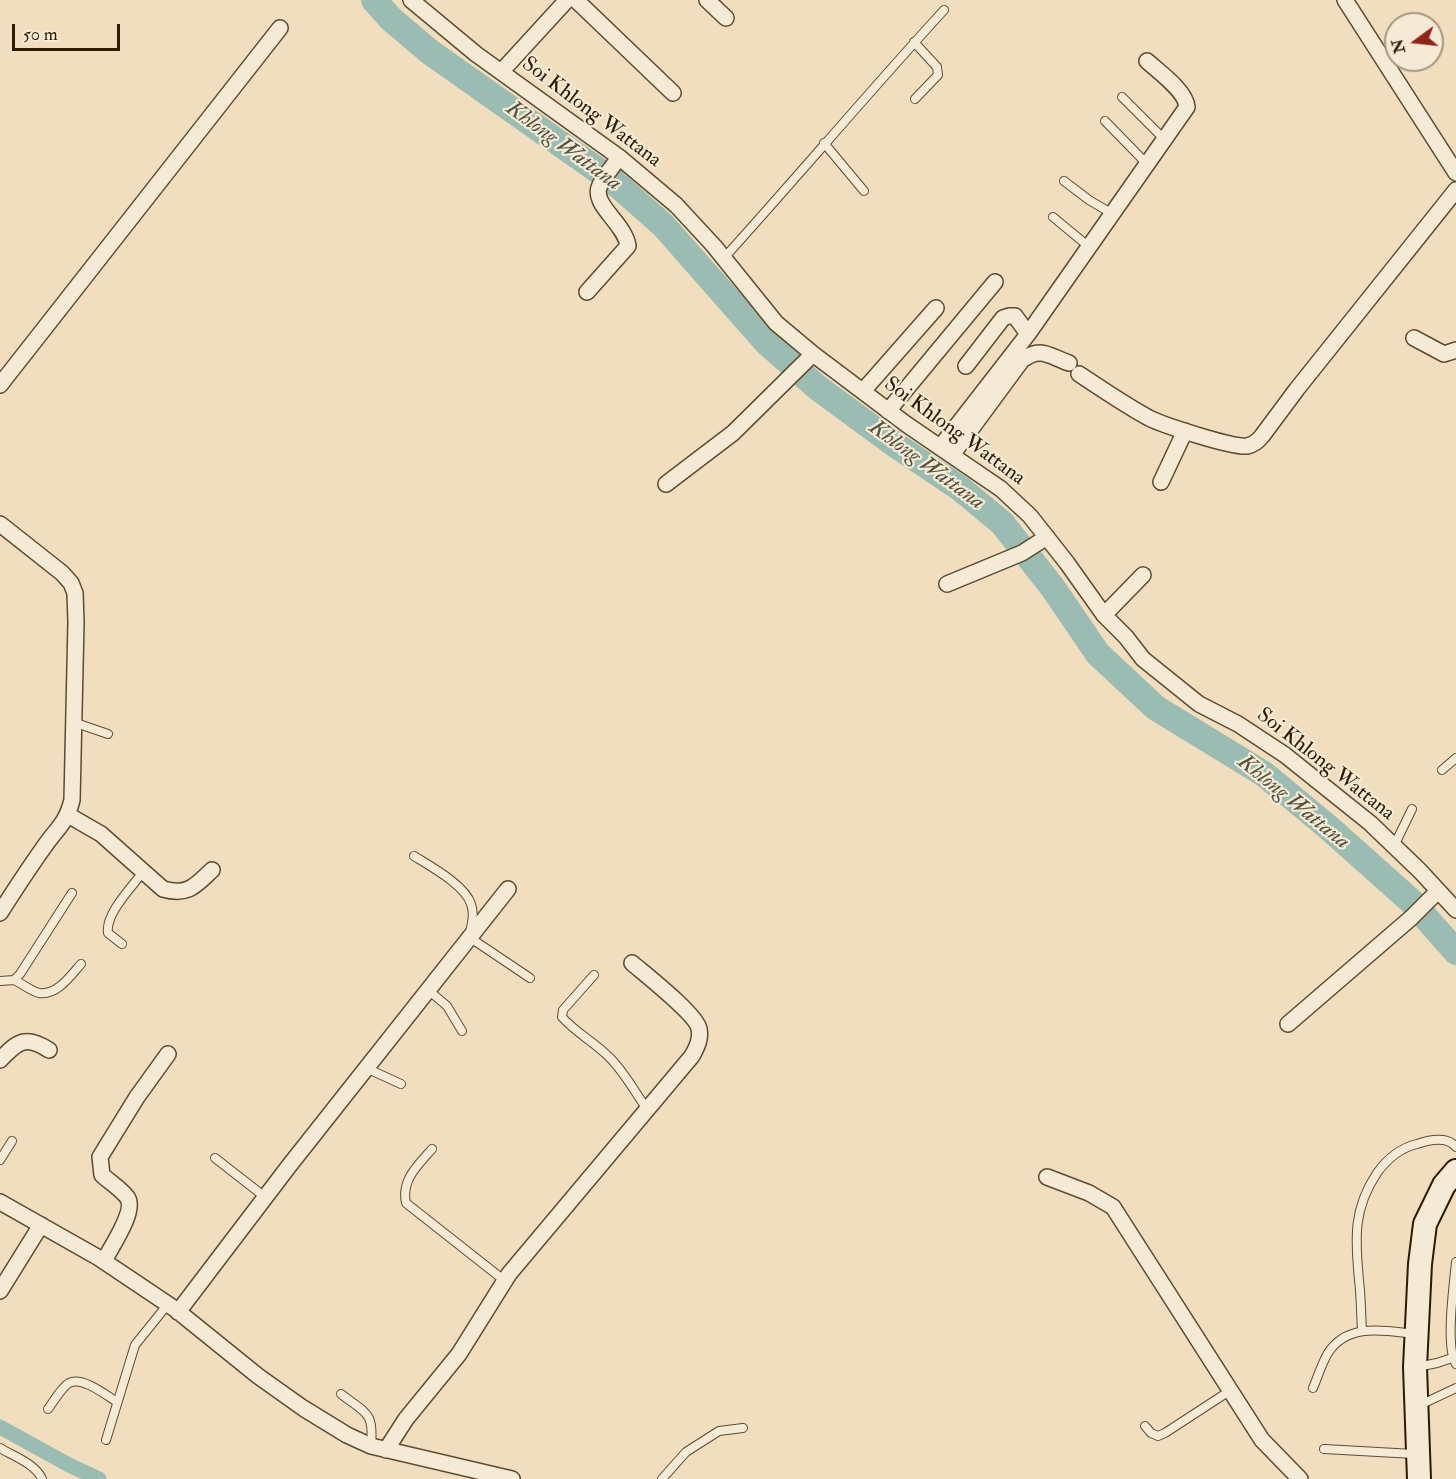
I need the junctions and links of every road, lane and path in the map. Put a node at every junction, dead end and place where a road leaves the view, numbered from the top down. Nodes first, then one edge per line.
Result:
1 (567, 0) edge
2 (576, 0) edge
3 (707, 0) edge
4 (1345, 0) edge
5 (412, 1) edge
6 (944, 10) dead end
7 (726, 18) dead end
8 (280, 28) dead end
9 (914, 42) junction
10 (1147, 61) dead end
11 (501, 72) junction
12 (673, 93) dead end
13 (1122, 96) dead end
14 (915, 99) dead end
15 (1105, 121) dead end
16 (1165, 140) junction
17 (824, 143) junction
18 (615, 163) junction
19 (1147, 164) junction
20 (1456, 173) edge
21 (1064, 181) dead end
22 (1456, 190) edge
23 (864, 191) dead end
24 (1111, 213) junction
25 (1053, 217) dead end
26 (1088, 246) junction
27 (724, 258) junction
28 (995, 282) dead end
29 (587, 292) dead end
30 (936, 308) dead end
31 (1028, 334) junction
32 (1414, 338) dead end
33 (1456, 351) edge
34 (809, 359) junction
35 (966, 366) dead end
36 (0, 385) edge
37 (863, 391) junction
38 (888, 411) junction
39 (1185, 431) junction
40 (946, 451) junction
41 (1161, 482) dead end
42 (666, 484) dead end
43 (0, 524) edge
44 (1043, 540) junction
45 (1143, 575) dead end
46 (947, 584) dead end
47 (1104, 615) junction
48 (74, 722) junction
49 (108, 734) dead end
50 (1456, 758) edge
51 (1442, 770) dead end
52 (1412, 808) dead end
53 (68, 815) junction
54 (1394, 846) junction
55 (414, 856) dead end
56 (212, 870) dead end
57 (143, 872) junction
58 (508, 889) dead end
59 (1438, 891) junction
60 (72, 893) dead end
61 (1456, 910) edge
62 (0, 913) edge
63 (469, 937) junction
64 (122, 944) dead end
65 (632, 963) dead end
66 (81, 964) dead end
67 (594, 975) dead end
68 (530, 978) dead end
69 (14, 980) junction
70 (0, 981) edge
71 (427, 989) junction
72 (1288, 1024) dead end
73 (462, 1031) dead end
74 (49, 1050) dead end
75 (168, 1054) dead end
76 (0, 1060) edge
77 (366, 1068) junction
78 (401, 1084) dead end
79 (647, 1109) junction
80 (12, 1141) dead end
81 (1456, 1147) edge
82 (432, 1149) dead end
83 (215, 1158) dead end
84 (0, 1160) edge
85 (1456, 1171) edge
86 (1047, 1177) dead end
87 (265, 1197) junction
88 (0, 1202) edge
89 (41, 1225) junction
90 (104, 1261) junction
91 (1456, 1262) edge
92 (505, 1281) junction
93 (0, 1291) edge
94 (173, 1308) junction
95 (1362, 1331) junction
96 (1417, 1335) junction
97 (1455, 1360) edge
98 (1415, 1367) junction
99 (1313, 1388) dead end
100 (1456, 1388) edge
101 (1231, 1390) junction
102 (342, 1395) dead end
103 (117, 1402) junction
104 (1416, 1407) junction
105 (48, 1409) dead end
106 (1145, 1426) dead end
107 (743, 1428) dead end
108 (106, 1440) dead end
109 (0, 1448) edge
110 (378, 1448) junction
111 (1324, 1449) dead end
112 (1419, 1454) junction
113 (42, 1479) edge
114 (512, 1479) edge
115 (662, 1479) edge
116 (1300, 1479) edge
117 (1419, 1479) edge

1 - 11 street
2 - 12 street
3 - 7 street
4 - 20 street
5 - 11 street, Soi Khlong Wattana
6 - 9 lane
8 - 36 street
9 - 14 lane
9 - 17 lane
10 - 16 street
11 - 18 street, Soi Khlong Wattana
13 - 16 lane
15 - 19 lane
16 - 19 street
17 - 23 lane
17 - 27 lane
18 - 27 street, Soi Khlong Wattana
18 - 29 street
19 - 24 street
21 - 24 lane
22 - 39 street
24 - 26 street
25 - 26 lane
26 - 31 street
27 - 34 street, Soi Khlong Wattana
28 - 38 street
30 - 37 street
31 - 35 street
31 - 40 street
32 - 33 street
34 - 37 street, Soi Khlong Wattana
34 - 42 street
37 - 38 street, Soi Khlong Wattana
38 - 40 street, Soi Khlong Wattana
39 - 40 street
39 - 41 street
40 - 44 street, Soi Khlong Wattana
43 - 48 street
44 - 46 street
44 - 47 street, Soi Khlong Wattana
45 - 47 street
47 - 54 street, Soi Khlong Wattana
48 - 49 lane
48 - 53 street
50 - 51 lane
52 - 54 lane
53 - 57 street
53 - 62 street
54 - 59 street, Soi Khlong Wattana
55 - 63 lane
56 - 57 street
57 - 64 lane
58 - 63 street
59 - 61 street, Soi Khlong Wattana
59 - 72 street
60 - 69 lane
63 - 68 lane
63 - 71 street
65 - 79 street
66 - 69 lane
67 - 79 lane
69 - 70 lane
71 - 73 lane
71 - 77 street
74 - 76 street
75 - 90 street
77 - 78 lane
77 - 87 street
79 - 92 street
80 - 84 lane
81 - 95 lane
82 - 92 lane
83 - 87 lane
85 - 96 main road
86 - 101 street
87 - 94 street
88 - 89 street
89 - 90 street
89 - 93 street
90 - 94 street
91 - 97 lane
92 - 110 street
94 - 103 lane
94 - 110 street
95 - 96 lane
95 - 99 lane
96 - 98 main road
97 - 98 lane
98 - 104 main road
100 - 104 lane
101 - 106 lane
101 - 116 street
102 - 110 lane
103 - 105 lane
103 - 108 lane
104 - 112 main road
107 - 115 lane
109 - 113 lane
110 - 114 street
111 - 112 lane
112 - 117 main road

